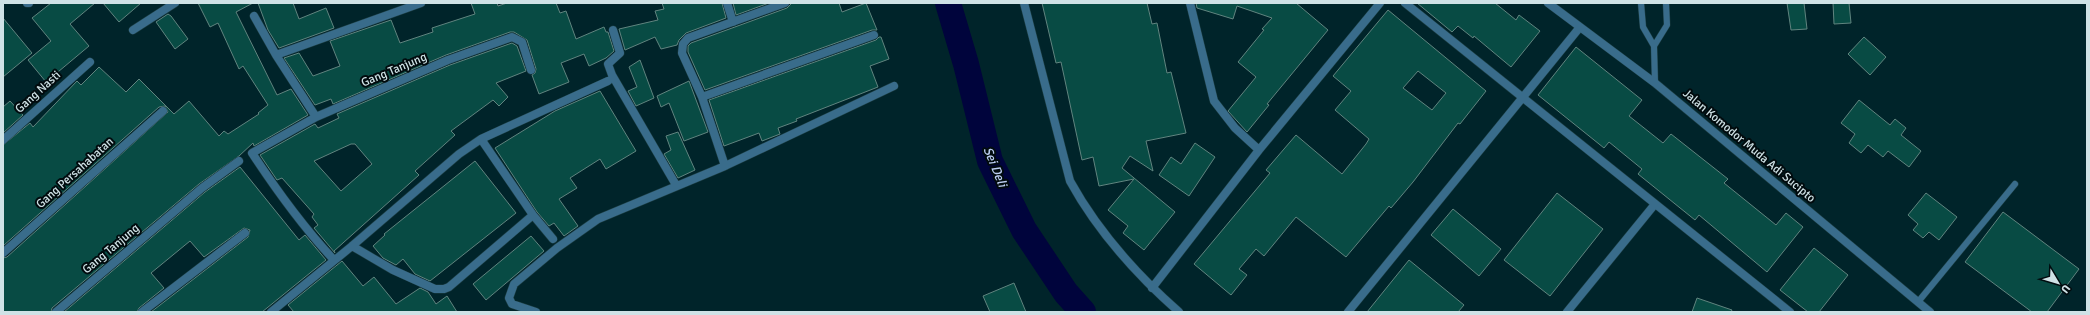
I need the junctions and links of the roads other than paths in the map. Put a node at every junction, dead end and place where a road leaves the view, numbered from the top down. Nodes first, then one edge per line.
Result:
1 (175, 3) edge
2 (421, 3) edge
3 (727, 3) edge
4 (785, 3) edge
5 (1024, 3) edge
6 (1190, 3) edge
7 (1380, 3) edge
8 (1405, 3) edge
9 (1548, 3) edge
10 (1641, 3) edge
11 (1666, 3) edge
12 (254, 16) dead end
13 (733, 22) junction
14 (1580, 27) junction
15 (133, 30) dead end
16 (613, 30) dead end
17 (874, 34) dead end
18 (1654, 46) junction
19 (276, 55) junction
20 (90, 62) dead end
21 (531, 70) dead end
22 (608, 82) dead end
23 (1655, 83) junction
24 (894, 86) dead end
25 (702, 97) junction
26 (1523, 99) junction
27 (163, 111) dead end
28 (316, 117) junction
29 (481, 139) junction
30 (3, 140) edge
31 (1259, 150) junction
32 (239, 161) dead end
33 (725, 166) junction
34 (2015, 184) dead end
35 (676, 185) junction
36 (1655, 204) junction
37 (533, 215) junction
38 (245, 233) dead end
39 (553, 240) dead end
40 (352, 246) junction
41 (3, 253) edge
42 (334, 260) junction
43 (1152, 288) junction
44 (1918, 302) junction
45 (56, 312) edge
46 (142, 312) edge
47 (271, 312) edge
48 (536, 312) edge
49 (1179, 312) edge
50 (1348, 312) edge
51 (1567, 312) edge
52 (1790, 312) edge
53 (1930, 312) edge

1 - 15 street
2 - 19 street
3 - 13 street
4 - 13 street
5 - 43 street
6 - 31 street
7 - 31 street
8 - 26 street
9 - 14 street, Jalan Komodor Muda Adi Sucipto
10 - 18 lane
11 - 18 lane
12 - 19 street
13 - 25 street
14 - 23 street, Jalan Komodor Muda Adi Sucipto
14 - 26 street
16 - 35 street
17 - 25 street
18 - 23 lane
19 - 28 street
20 - 30 street, Gang Nasti
21 - 28 street, Gang Tanjung
22 - 29 street
23 - 44 street, Jalan Komodor Muda Adi Sucipto
24 - 33 street
25 - 33 street
26 - 36 street
26 - 50 street
27 - 41 street, Gang Persahabatan
28 - 42 street, Gang Tanjung
29 - 37 street
29 - 40 street
31 - 43 street
32 - 45 street, Gang Tanjung
33 - 35 street
34 - 44 lane
35 - 48 street
36 - 51 street
36 - 52 street
37 - 39 street
37 - 40 street
38 - 46 street
40 - 42 street
42 - 47 street
43 - 49 street
44 - 53 street, Jalan Komodor Muda Adi Sucipto

